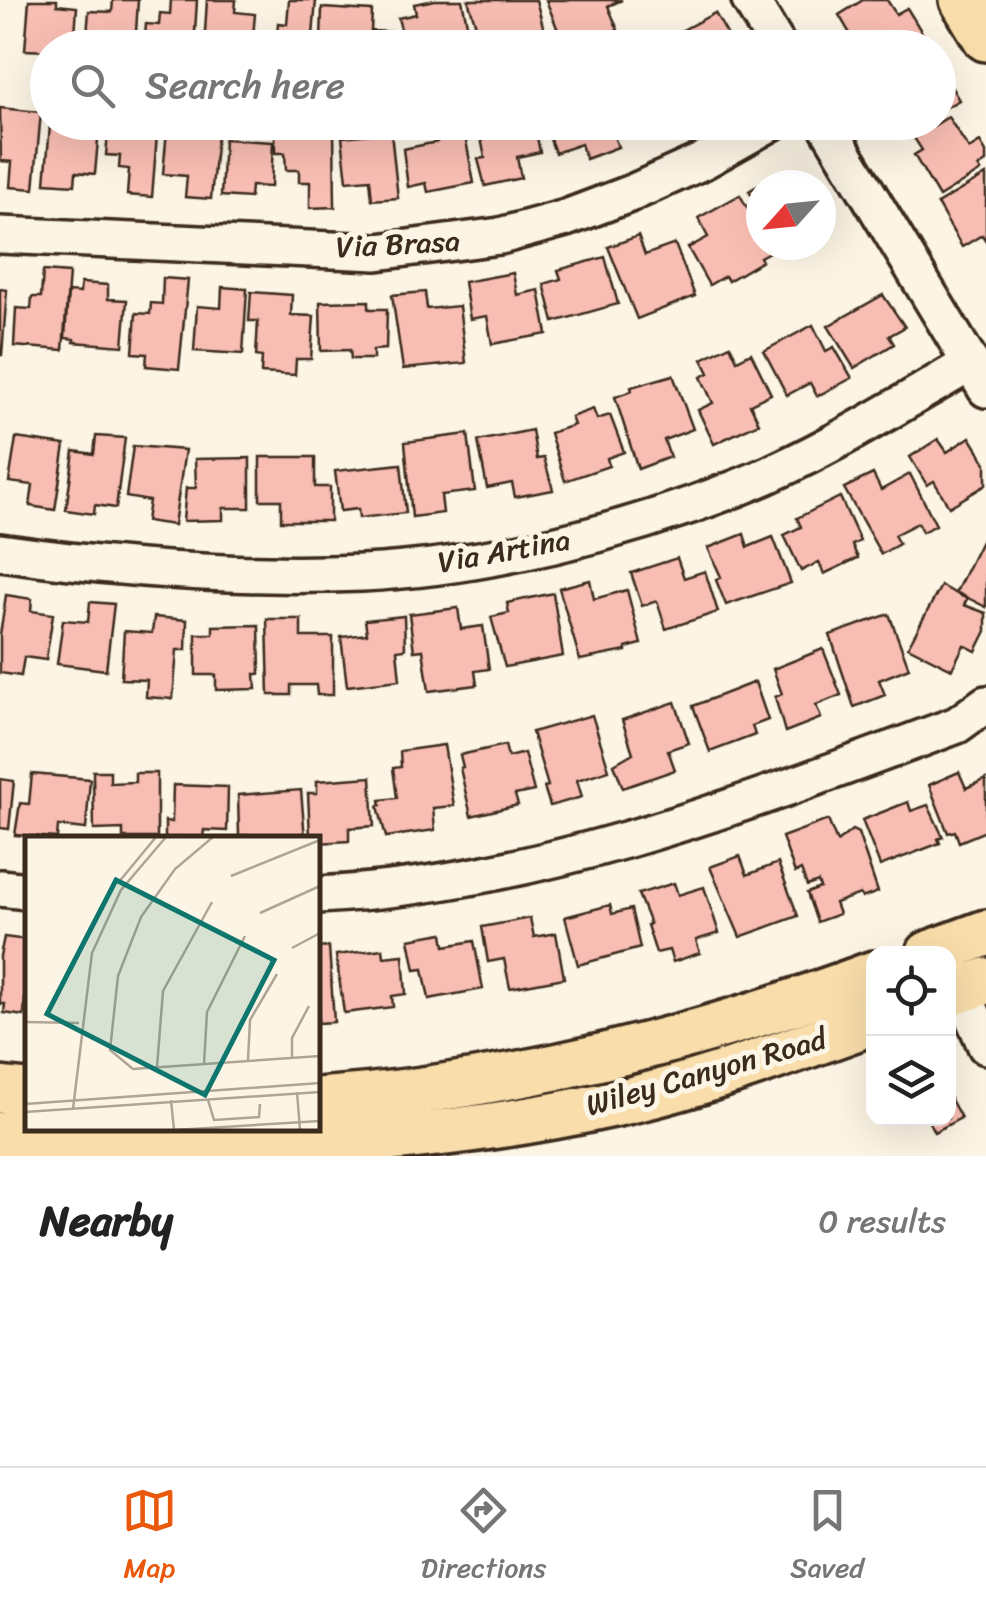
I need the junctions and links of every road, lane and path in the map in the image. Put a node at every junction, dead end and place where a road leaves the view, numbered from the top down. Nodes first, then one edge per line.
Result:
1 (750, 0) edge
2 (963, 0) edge
3 (768, 30) edge
4 (986, 38) edge
5 (739, 140) edge
6 (837, 140) edge
7 (0, 235) edge
8 (978, 376) edge
9 (0, 552) edge
10 (986, 704) edge
11 (0, 888) edge
12 (25, 891) edge
13 (320, 895) edge
14 (986, 932) edge
15 (956, 965) edge
16 (866, 977) edge
17 (956, 978) edge
18 (866, 1025) edge
19 (986, 1046) edge
20 (0, 1090) edge
21 (25, 1093) edge
22 (320, 1101) edge
23 (0, 1135) edge

1 - 3 street
2 - 4 main road
5 - 7 street, Via Brasa
6 - 8 street
8 - 9 street, Via Artina
10 - 13 street
11 - 12 street
14 - 15 main road
16 - 22 main road, Wiley Canyon Road
17 - 19 street
18 - 23 main road, Wiley Canyon Road
20 - 21 main road

